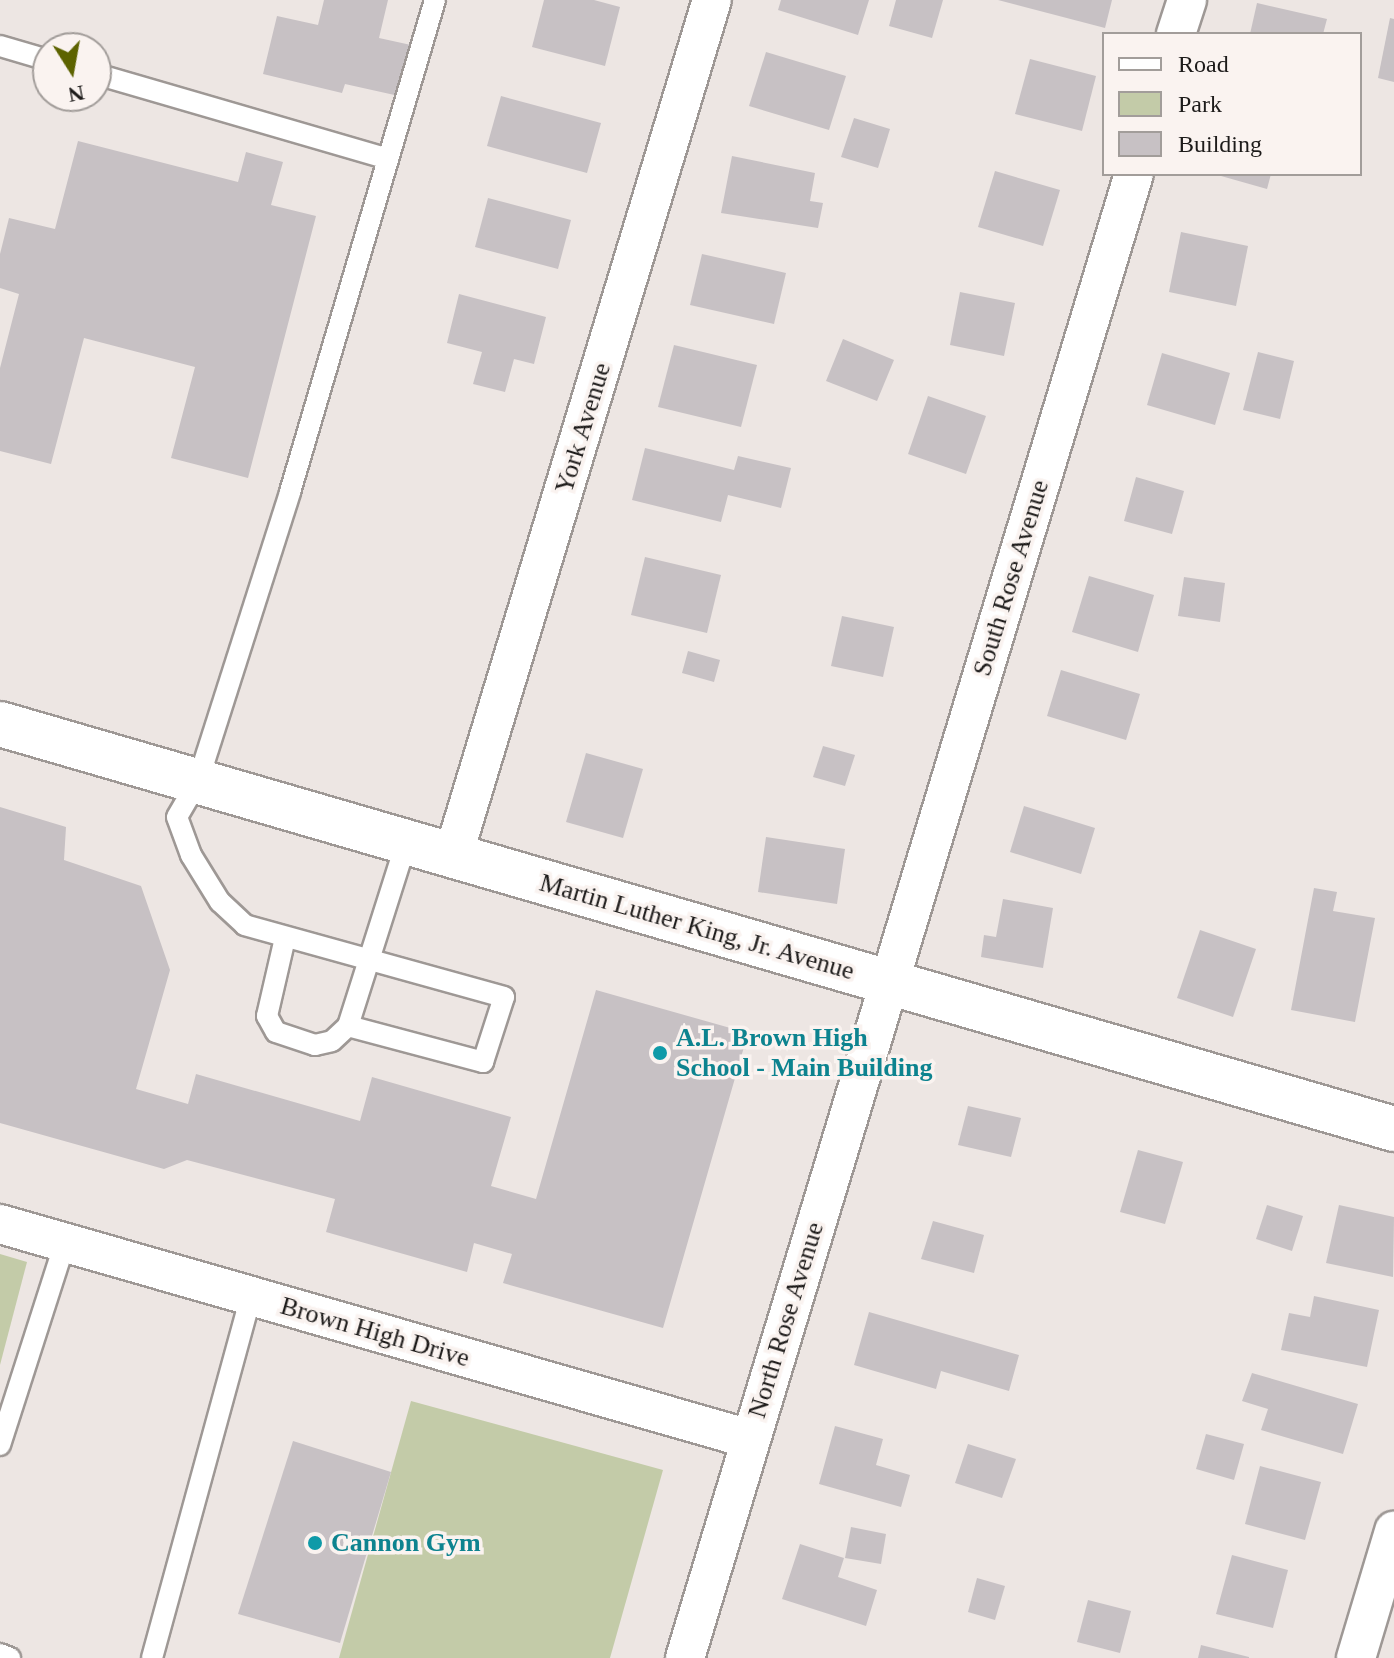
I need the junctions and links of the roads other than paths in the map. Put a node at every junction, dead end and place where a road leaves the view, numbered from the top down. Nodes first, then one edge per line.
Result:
1 (435, 0) edge
2 (712, 0) edge
3 (1187, 0) edge
4 (1177, 32) edge
5 (0, 46) edge
6 (32, 55) edge
7 (112, 79) edge
8 (388, 159) junction
9 (1133, 176) edge
10 (0, 724) edge
11 (198, 781) junction
12 (406, 843) junction
13 (453, 856) junction
14 (285, 938) junction
15 (368, 960) junction
16 (888, 982) junction
17 (348, 1026) junction
18 (1394, 1129) edge
19 (0, 1224) edge
20 (65, 1243) junction
21 (251, 1296) junction
22 (750, 1439) junction
23 (0, 1445) edge
24 (1394, 1531) edge
25 (0, 1654) edge
26 (10, 1658) edge
27 (152, 1658) edge
28 (685, 1658) edge
29 (1356, 1658) edge

1 - 8 lane
2 - 13 street, York Avenue
3 - 4 street
5 - 6 lane
7 - 8 lane
8 - 11 lane
9 - 16 street, South Rose Avenue
10 - 11 main road, Martin Luther King, Jr. Avenue
11 - 12 main road, Martin Luther King, Jr. Avenue
11 - 14 lane
12 - 13 main road, Martin Luther King, Jr. Avenue
12 - 15 lane
13 - 16 main road, Martin Luther King, Jr. Avenue
14 - 15 lane
14 - 17 lane
15 - 17 lane
15 - 17 lane
16 - 18 main road, Martin Luther King, Jr. Avenue
16 - 22 street, North Rose Avenue
19 - 20 street, Brown High Drive
20 - 21 street, Brown High Drive
20 - 23 lane
21 - 22 street, Brown High Drive
21 - 27 lane
22 - 28 street, North Rose Avenue
24 - 29 street
25 - 26 lane

